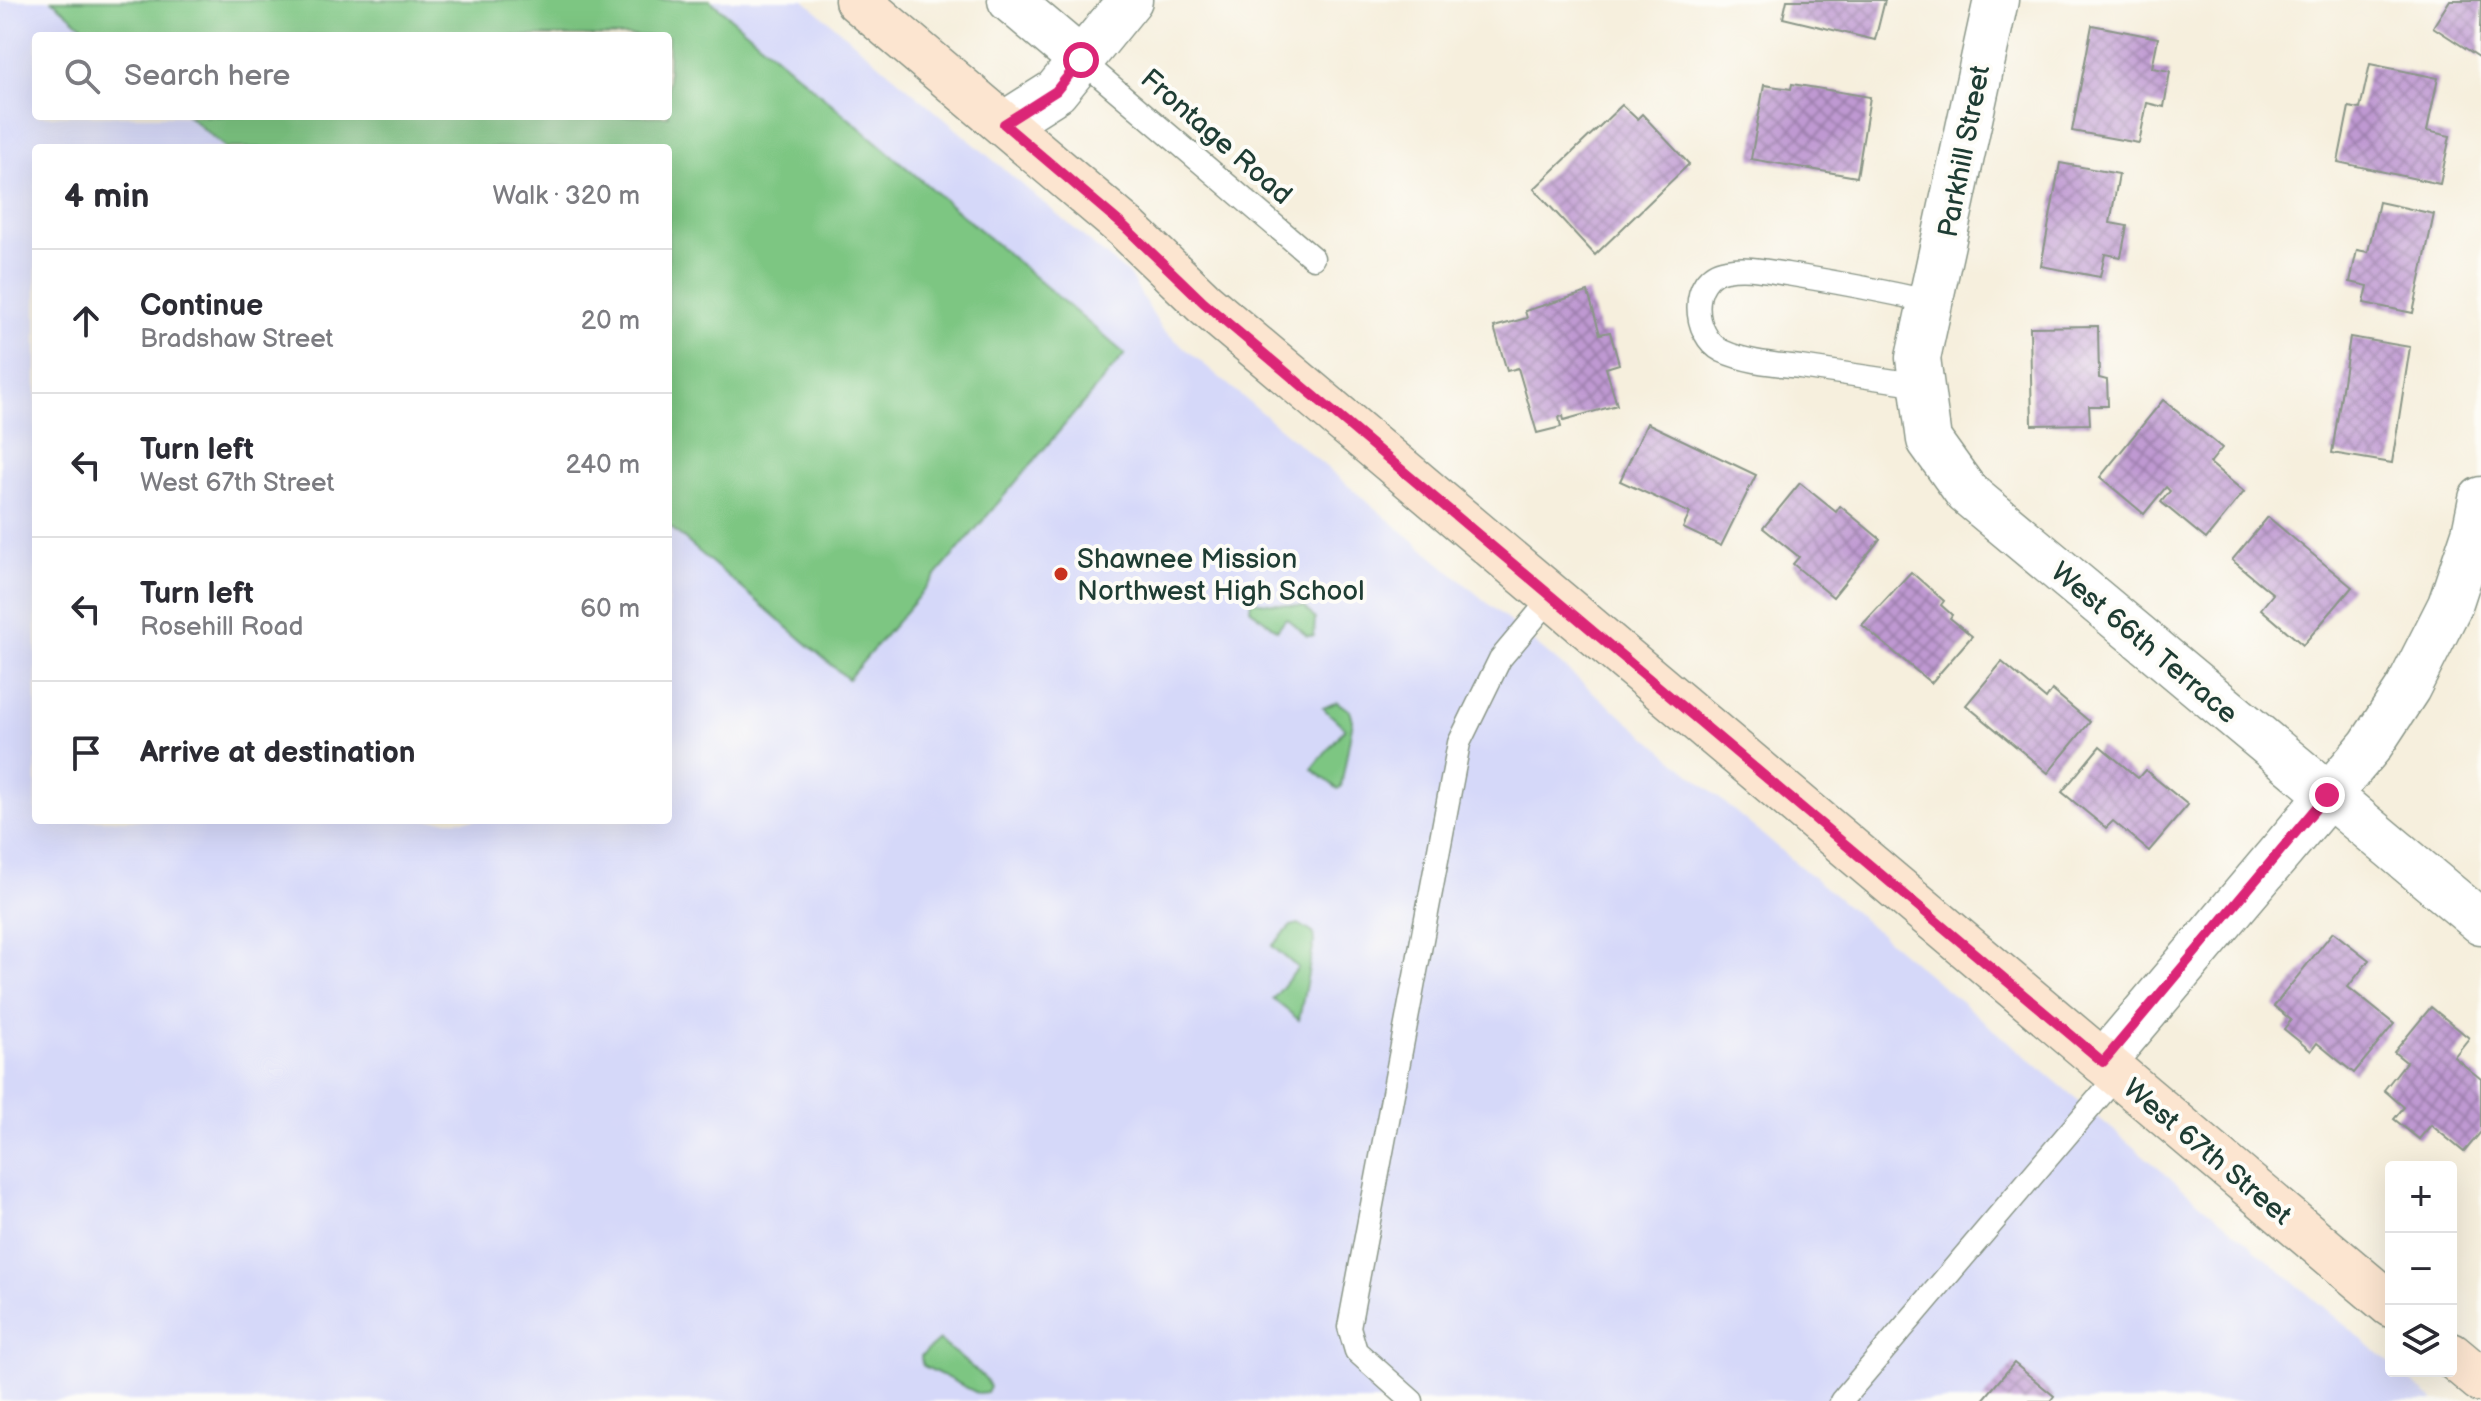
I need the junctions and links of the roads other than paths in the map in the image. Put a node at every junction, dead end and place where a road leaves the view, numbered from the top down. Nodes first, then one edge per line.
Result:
1 (857, 0) edge
2 (1010, 0) edge
3 (1130, 0) edge
4 (1996, 0) edge
5 (1081, 60) junction
6 (1004, 124) junction
7 (1313, 258) dead end
8 (1932, 302) junction
9 (1922, 385) junction
10 (2481, 499) edge
11 (1552, 597) junction
12 (2327, 795) junction
13 (2481, 922) edge
14 (2110, 1068) junction
15 (2385, 1300) edge
16 (2457, 1360) edge
17 (2481, 1380) edge
18 (1412, 1401) edge
19 (1841, 1401) edge

1 - 6 street, West 67th Street
2 - 5 street
3 - 5 street
4 - 8 street, Parkhill Street
5 - 6 street
5 - 7 lane, Frontage Road
6 - 11 street, West 67th Street
8 - 9 street, West 66th Terrace
8 - 9 lane
9 - 12 street, West 66th Terrace
10 - 12 street
11 - 14 street, West 67th Street
11 - 18 lane
12 - 13 street, West 66th Terrace
12 - 14 street
14 - 15 street, West 67th Street
14 - 19 lane
16 - 17 street

